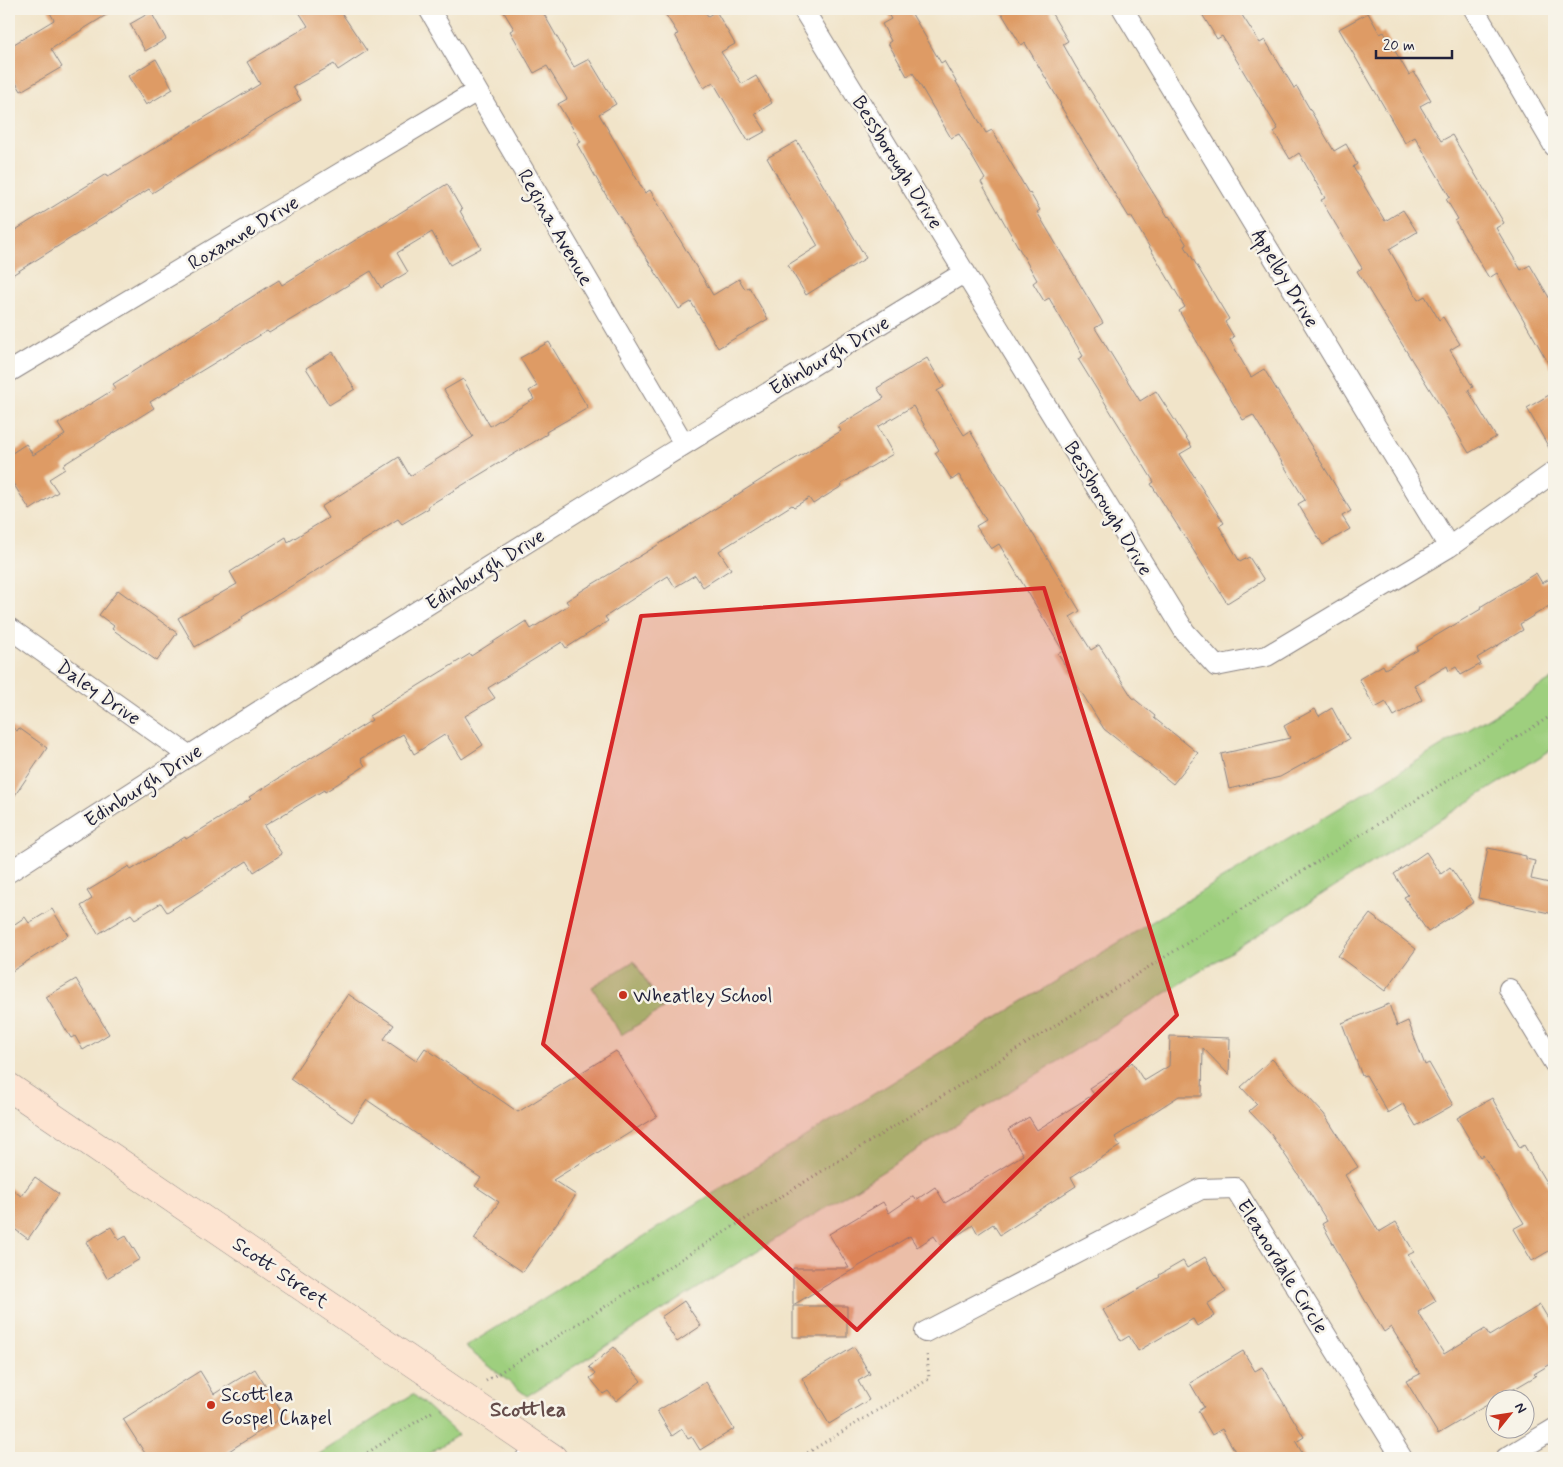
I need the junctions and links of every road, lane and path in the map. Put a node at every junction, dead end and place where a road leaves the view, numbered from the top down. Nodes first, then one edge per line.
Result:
1 (429, 9) edge
2 (803, 9) edge
3 (1123, 9) edge
4 (1474, 9) edge
5 (477, 91) junction
6 (1554, 146) edge
7 (965, 272) junction
8 (9, 372) edge
9 (684, 444) junction
10 (1554, 472) edge
11 (1449, 547) junction
12 (9, 628) edge
13 (1554, 714) edge
14 (188, 755) junction
15 (9, 872) edge
16 (1509, 989) dead end
17 (1554, 1063) edge
18 (9, 1087) edge
19 (925, 1332) joint
20 (496, 1375) dead end
21 (440, 1406) dead end
22 (1554, 1429) edge
23 (526, 1451) edge
24 (360, 1458) edge
25 (553, 1458) edge
26 (799, 1458) edge
27 (1402, 1458) edge
28 (1506, 1458) edge

1 - 5 street, Regina Avenue
2 - 7 street, Bessborough Drive
3 - 11 street, Appelby Drive
4 - 6 street
5 - 8 street, Roxanne Drive
5 - 9 street, Regina Avenue
7 - 9 street, Edinburgh Drive
7 - 11 street, Bessborough Drive
9 - 14 street, Edinburgh Drive
10 - 11 street, Bessborough Drive
12 - 14 street, Daley Drive
13 - 20 path
14 - 15 street, Edinburgh Drive
16 - 17 street
18 - 23 main road, Scott Street
19 - 26 path
19 - 27 street, Eleanordale Circle
21 - 24 path
22 - 28 street
23 - 25 main road, Scott Street

